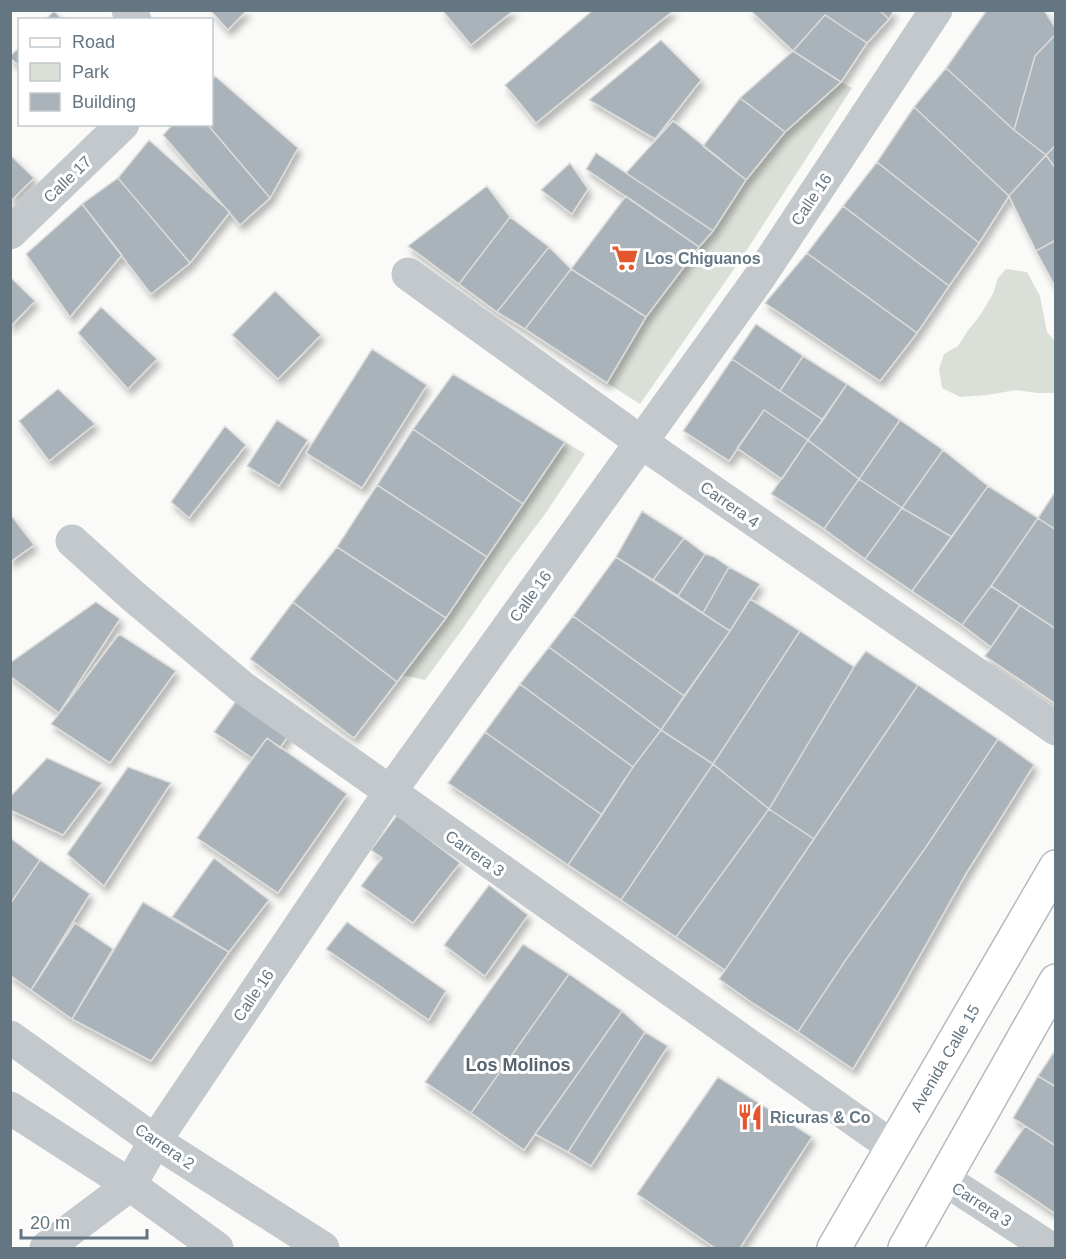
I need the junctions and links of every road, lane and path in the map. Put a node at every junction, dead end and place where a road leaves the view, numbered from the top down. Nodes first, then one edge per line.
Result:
1 (936, 10) edge
2 (121, 126) edge
3 (10, 233) edge
4 (408, 274) dead end
5 (641, 442) junction
6 (72, 541) dead end
7 (1056, 729) edge
8 (390, 792) junction
9 (1056, 867) edge
10 (1056, 981) edge
11 (10, 1037) edge
12 (10, 1108) edge
13 (155, 1141) junction
14 (893, 1147) junction
15 (944, 1179) junction
16 (130, 1185) junction
17 (46, 1248) edge
18 (217, 1248) edge
19 (323, 1248) edge
20 (834, 1248) edge
21 (905, 1248) edge
22 (1050, 1248) edge

1 - 5 street, Calle 16
2 - 3 street, Calle 17
4 - 5 street, Carrera 4
5 - 7 street, Carrera 4
5 - 8 street, Calle 16
6 - 8 street, Carrera 3
8 - 13 street, Calle 16
8 - 14 street, Carrera 3
9 - 14 main road, Avenida Calle 15
10 - 15 main road
11 - 13 street, Carrera 2
12 - 16 street
13 - 16 street, Calle 16
13 - 19 street, Carrera 2
14 - 20 main road, Avenida Calle 15
15 - 21 main road
15 - 22 street, Carrera 3
16 - 17 street
16 - 18 street

